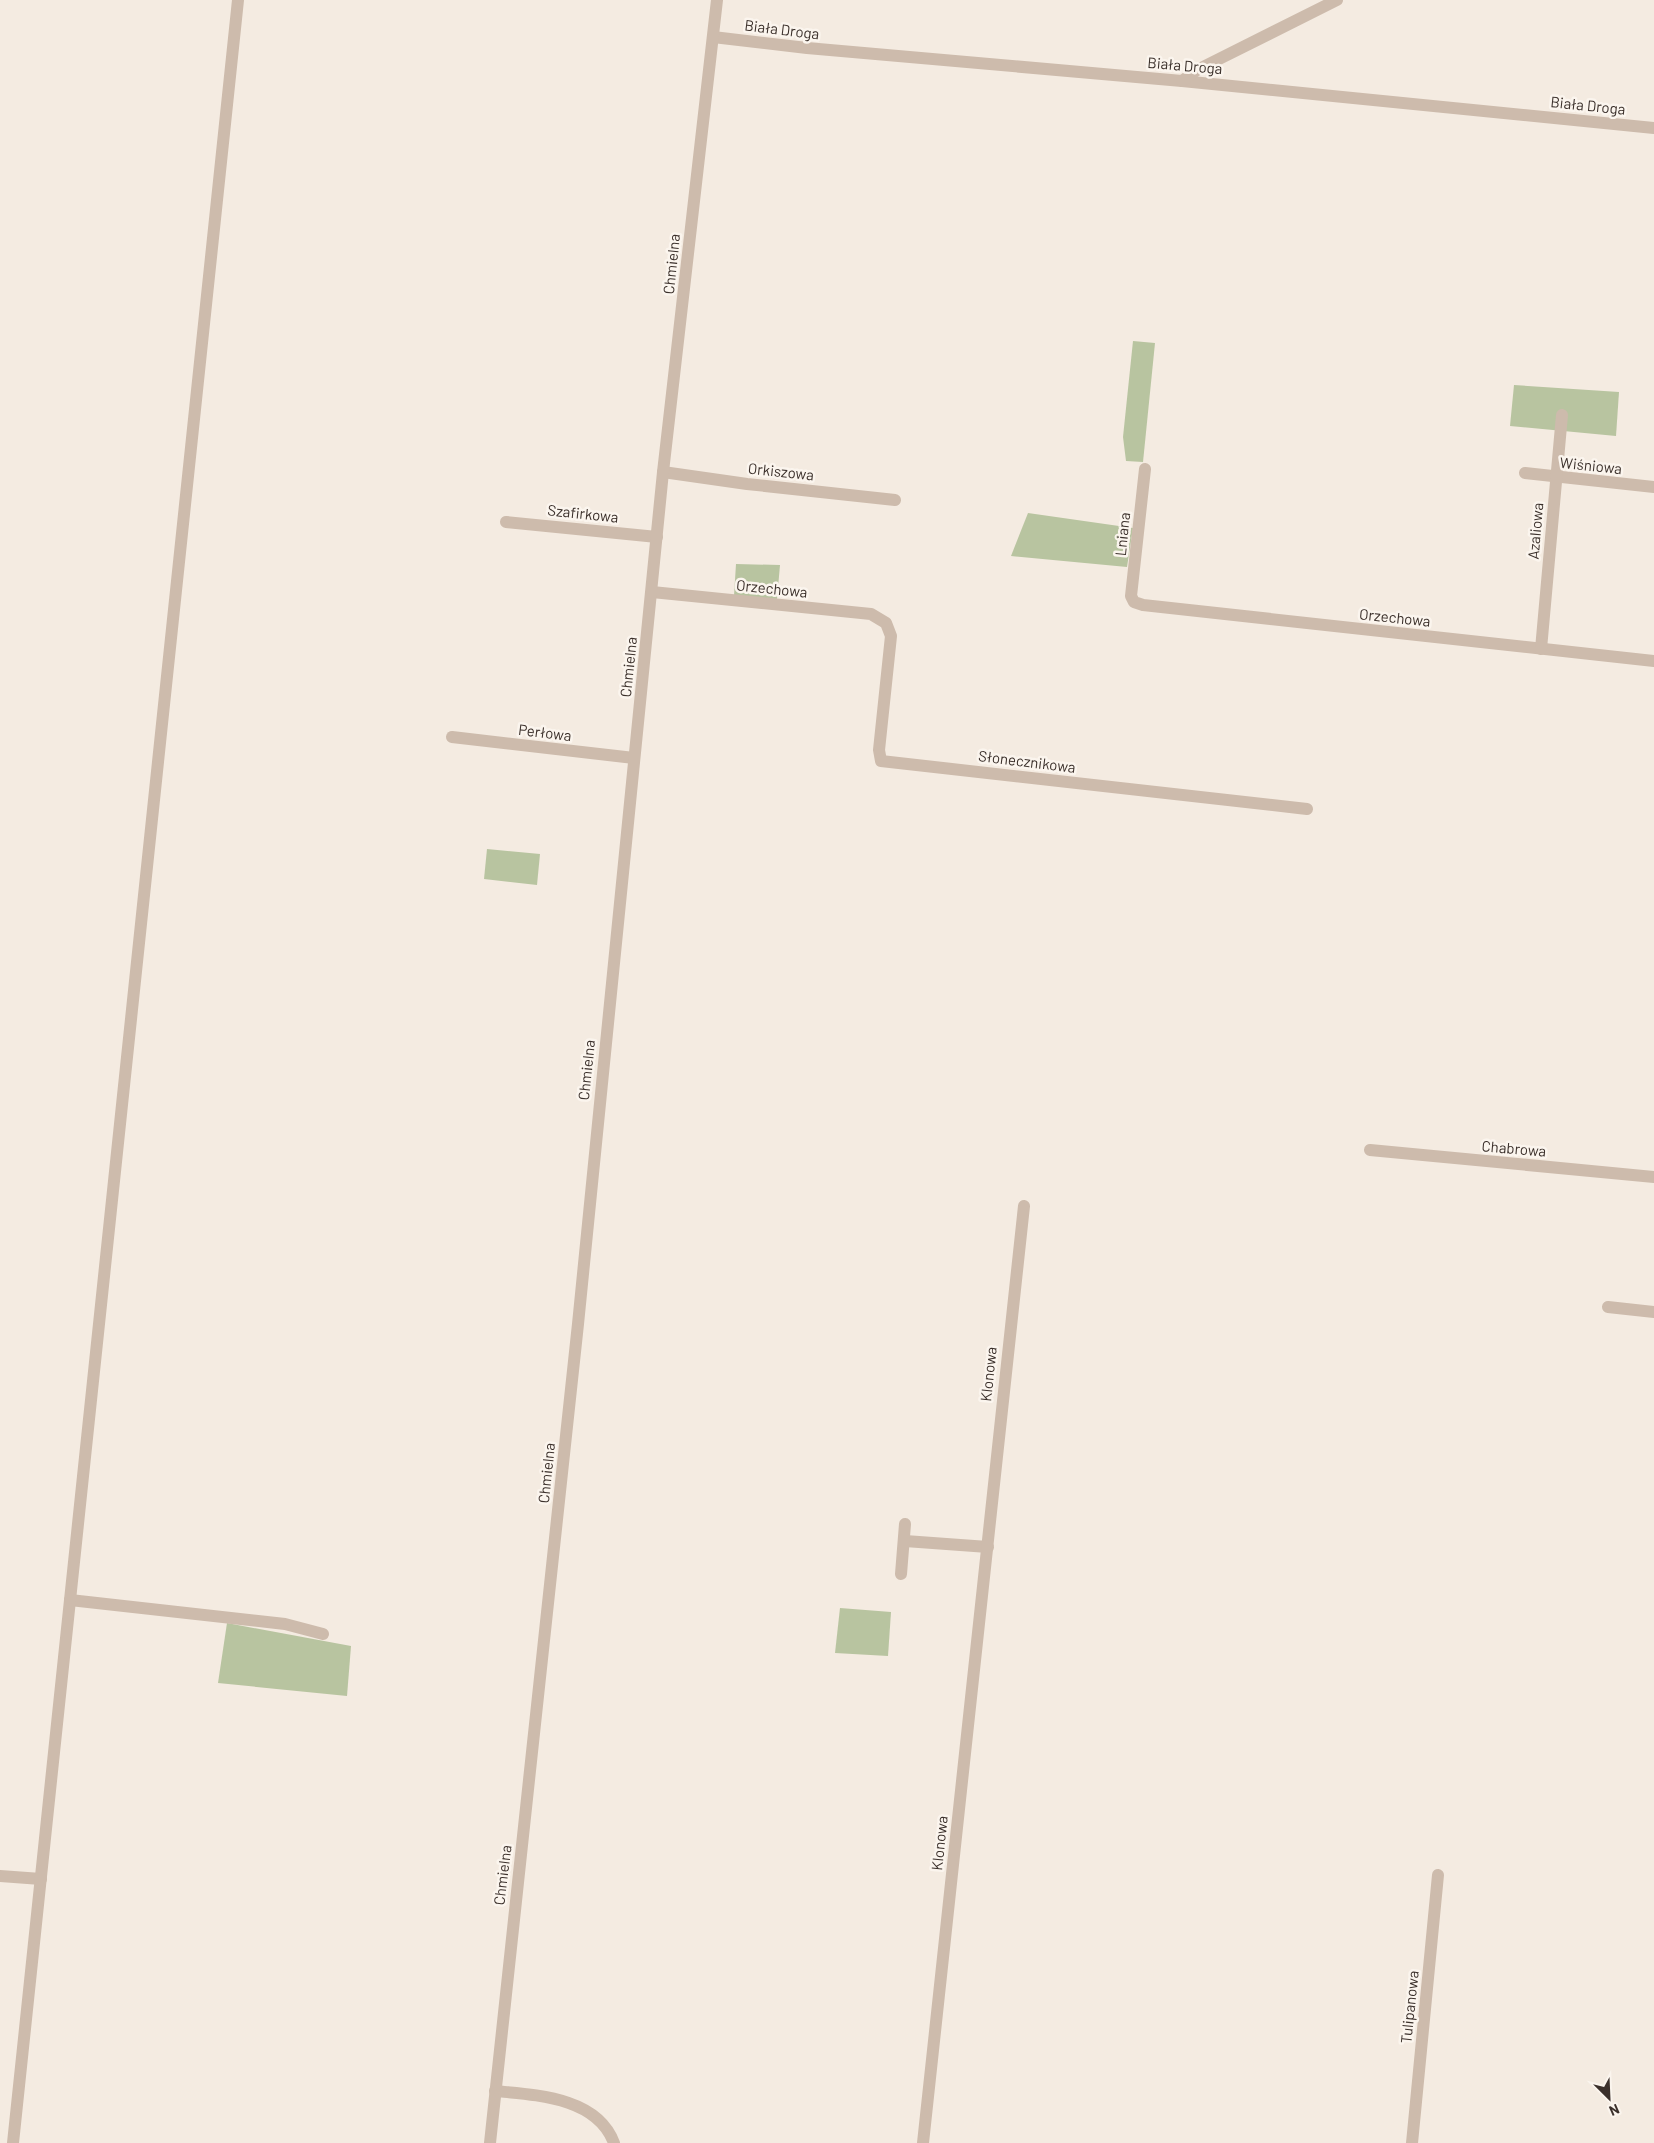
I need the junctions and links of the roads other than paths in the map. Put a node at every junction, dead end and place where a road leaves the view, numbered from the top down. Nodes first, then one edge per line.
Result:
1 (238, 0) edge
2 (717, 0) edge
3 (1337, 0) edge
4 (713, 37) junction
5 (1182, 81) junction
6 (1654, 128) edge
7 (1562, 415) dead end
8 (1145, 469) dead end
9 (663, 472) junction
10 (1524, 473) dead end
11 (1556, 478) junction
12 (1654, 487) edge
13 (895, 500) dead end
14 (506, 522) dead end
15 (657, 537) junction
16 (652, 592) junction
17 (1134, 602) joint
18 (886, 623) joint
19 (1541, 649) junction
20 (1654, 661) edge
21 (452, 737) dead end
22 (634, 758) junction
23 (1307, 809) dead end
24 (1370, 1150) dead end
25 (1654, 1177) edge
26 (1024, 1206) dead end
27 (1608, 1307) dead end
28 (1654, 1312) edge
29 (905, 1524) dead end
30 (904, 1541) junction
31 (988, 1547) junction
32 (901, 1574) dead end
33 (70, 1600) junction
34 (323, 1634) dead end
35 (1438, 1875) dead end
36 (0, 1876) edge
37 (41, 1879) junction
38 (495, 2090) junction
39 (12, 2143) edge
40 (490, 2143) edge
41 (614, 2143) edge
42 (923, 2143) edge
43 (1412, 2143) edge

1 - 33 street
2 - 4 street, Chmielna
3 - 5 street
4 - 5 street, Biała Droga
4 - 9 street, Chmielna
5 - 6 street, Biała Droga
7 - 11 street, Azaliowa
8 - 17 street, Lniana
9 - 13 street, Orkiszowa
9 - 15 street, Chmielna
10 - 11 street, Wiśniowa
11 - 12 street, Wiśniowa
11 - 19 street, Azaliowa
14 - 15 street, Szafirkowa
15 - 16 street, Chmielna
16 - 18 street, Orzechowa
16 - 22 street, Chmielna
17 - 19 street, Orzechowa
18 - 23 street, Słonecznikowa
19 - 20 street, Orzechowa
21 - 22 street, Perłowa
22 - 38 street, Chmielna
24 - 25 street, Chabrowa
26 - 31 street, Klonowa
27 - 28 street
29 - 30 street
30 - 31 street
30 - 32 street
31 - 42 street, Klonowa
33 - 34 street
33 - 37 street
35 - 43 street, Tulipanowa
36 - 37 street
37 - 39 street
38 - 40 street, Chmielna
38 - 41 street

